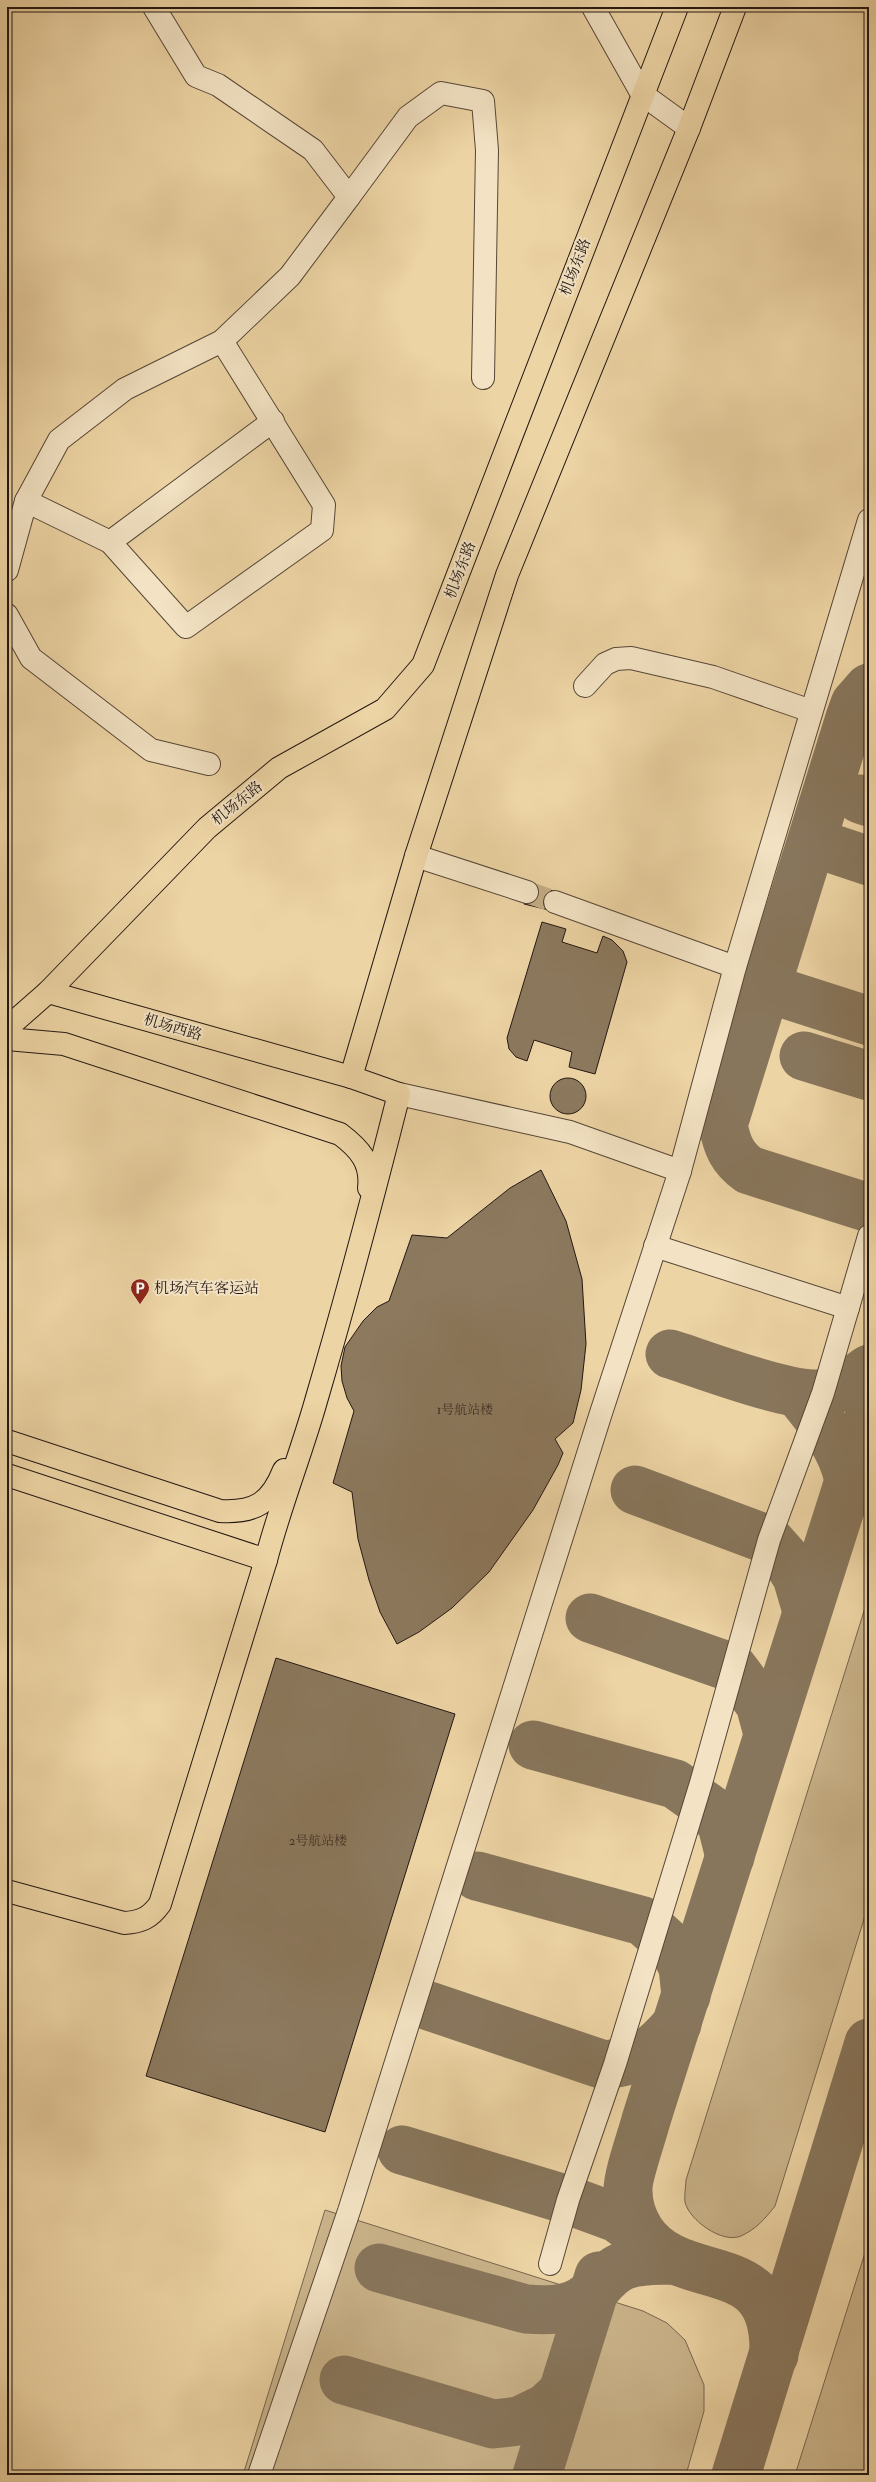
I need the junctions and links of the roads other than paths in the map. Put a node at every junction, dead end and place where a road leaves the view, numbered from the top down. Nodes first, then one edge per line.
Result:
1 (154, 7) edge
2 (593, 7) edge
3 (677, 7) edge
4 (735, 7) edge
5 (642, 94) junction
6 (689, 128) junction
7 (349, 197) junction
8 (222, 341) junction
9 (483, 378) dead end
10 (273, 421) junction
11 (26, 501) junction
12 (869, 520) edge
13 (110, 542) junction
14 (7, 570) edge
15 (7, 615) edge
16 (585, 686) dead end
17 (811, 711) junction
18 (209, 764) dead end
19 (416, 856) junction
20 (527, 892) tunnel mouth
21 (555, 902) tunnel mouth
22 (735, 967) junction
23 (48, 992) junction
24 (7, 1028) edge
25 (7, 1039) edge
26 (351, 1077) junction
27 (399, 1094) junction
28 (680, 1171) junction
29 (869, 1236) edge
30 (655, 1246) junction
31 (848, 1308) junction
32 (7, 1441) edge
33 (7, 1475) edge
34 (266, 1560) junction
35 (7, 1891) edge
36 (550, 2264) dead end
37 (259, 2475) edge

1 - 7 street
2 - 5 street
3 - 5 main road, 机场东路
4 - 6 main road
5 - 6 street
5 - 23 main road, 机场东路
6 - 19 main road
7 - 8 street
7 - 9 street
8 - 10 street
8 - 11 street
10 - 13 street
10 - 13 street
11 - 13 street
11 - 14 street
12 - 17 street
15 - 18 street
16 - 17 street
17 - 22 street
19 - 20 street
19 - 26 main road
21 - 22 street
22 - 28 street
23 - 24 main road
23 - 26 main road, 机场西路
25 - 32 main road
26 - 27 main road, 机场西路
27 - 28 street
27 - 34 main road
28 - 30 street
29 - 31 street
30 - 31 street
30 - 37 street
31 - 36 street
33 - 34 main road
34 - 35 main road

